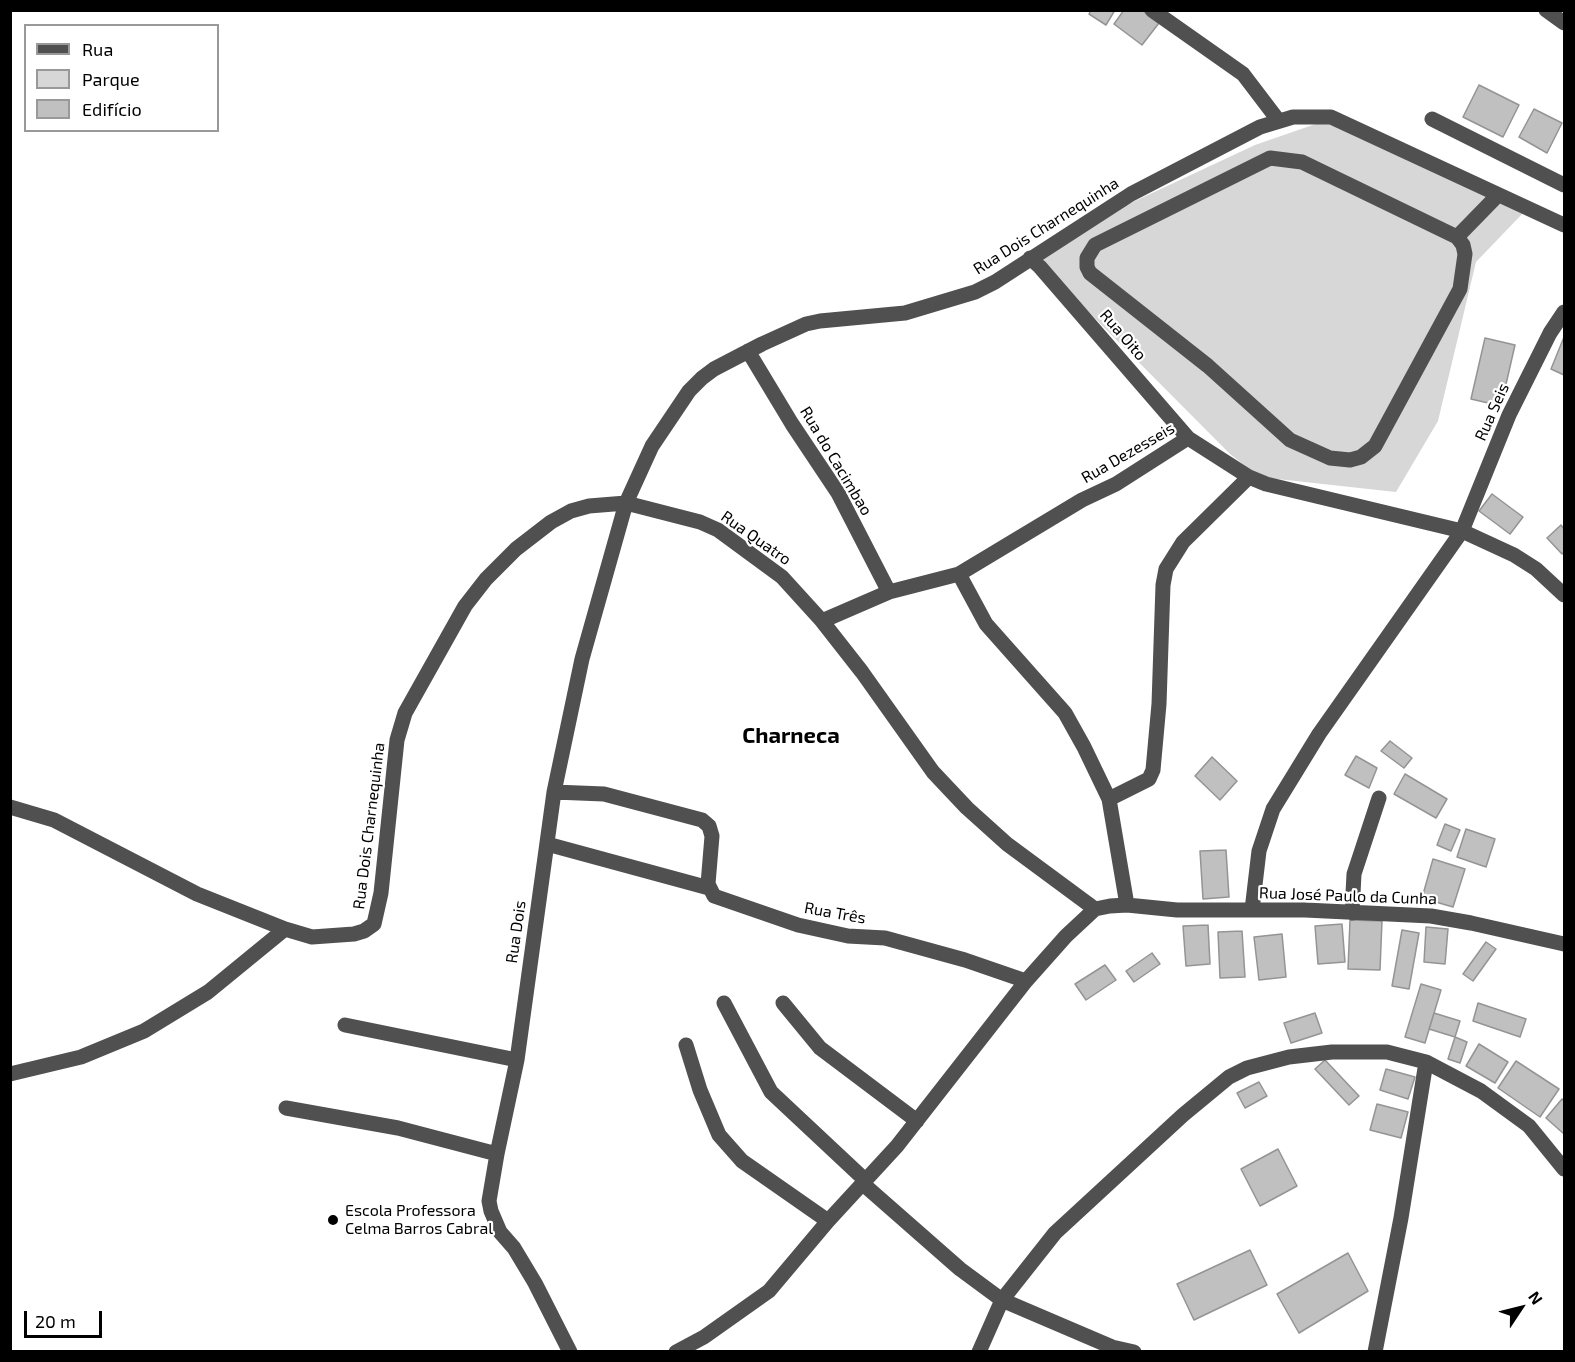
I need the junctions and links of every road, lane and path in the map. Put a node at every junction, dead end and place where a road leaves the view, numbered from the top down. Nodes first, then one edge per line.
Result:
1 (1152, 10) edge
2 (1546, 10) edge
3 (1564, 22) edge
4 (1432, 119) dead end
5 (1278, 120) junction
6 (1564, 185) edge
7 (1498, 195) junction
8 (1564, 225) edge
9 (1457, 237) junction
10 (1030, 258) junction
11 (1564, 312) edge
12 (748, 351) junction
13 (1188, 438) junction
14 (1249, 477) junction
15 (626, 503) junction
16 (1462, 531) junction
17 (959, 574) junction
18 (889, 592) junction
19 (1564, 595) edge
20 (822, 621) junction
21 (554, 792) junction
22 (1379, 798) dead end
23 (1109, 799) junction
24 (10, 807) edge
25 (547, 844) junction
26 (709, 888) junction
27 (1127, 905) junction
28 (1095, 909) junction
29 (1252, 910) junction
30 (1352, 913) junction
31 (285, 929) junction
32 (1564, 944) edge
33 (1026, 981) junction
34 (724, 1003) dead end
35 (783, 1003) dead end
36 (345, 1025) dead end
37 (686, 1045) dead end
38 (518, 1060) junction
39 (1426, 1062) junction
40 (10, 1074) edge
41 (286, 1108) dead end
42 (917, 1120) junction
43 (497, 1154) junction
44 (1564, 1169) edge
45 (863, 1182) junction
46 (828, 1221) junction
47 (1002, 1300) junction
48 (1112, 1349) edge
49 (570, 1352) edge
50 (676, 1352) edge
51 (979, 1352) edge
52 (1134, 1352) edge
53 (1375, 1352) edge

1 - 5 street
2 - 3 street
4 - 6 street
5 - 7 street, Rua Dois Charnequinha
5 - 10 street, Rua Dois Charnequinha
7 - 8 street, Rua Dois Charnequinha
7 - 9 street
9 - 9 street
10 - 12 street, Rua Dois Charnequinha
10 - 13 street, Rua Oito
11 - 16 street, Rua Seis
12 - 15 street, Rua Dois Charnequinha
12 - 18 street, Rua do Cacimbao
13 - 14 street, Rua Dezesseis
13 - 17 street, Rua Dezesseis
14 - 16 street, Rua Dezesseis
14 - 23 street
15 - 20 street, Rua Quatro
15 - 21 street, Rua Dois
15 - 31 street, Rua Dois Charnequinha
16 - 19 street, Rua Dezesseis
16 - 29 street, Rua Seis
17 - 18 street, Rua Dezesseis
17 - 23 street
18 - 20 street, Rua Dezesseis
20 - 28 street, Rua Quatro
21 - 25 street, Rua Dois
21 - 26 street
22 - 30 street
23 - 27 street
24 - 31 street
25 - 26 street, Rua Três
25 - 38 street, Rua Dois
26 - 33 street, Rua Três
27 - 28 street, Rua José Paulo da Cunha
27 - 29 street, Rua José Paulo da Cunha
28 - 33 street
29 - 30 street, Rua José Paulo da Cunha
30 - 32 street, Rua José Paulo da Cunha
31 - 40 street
33 - 42 street
34 - 45 street
35 - 42 street
36 - 38 street
37 - 46 street
38 - 43 street, Rua Dois
39 - 44 street
39 - 47 street
39 - 53 street
41 - 43 street
42 - 45 street
43 - 49 street, Rua Dois
45 - 46 street
45 - 47 street
46 - 50 street
47 - 48 street
47 - 51 street
48 - 52 street

